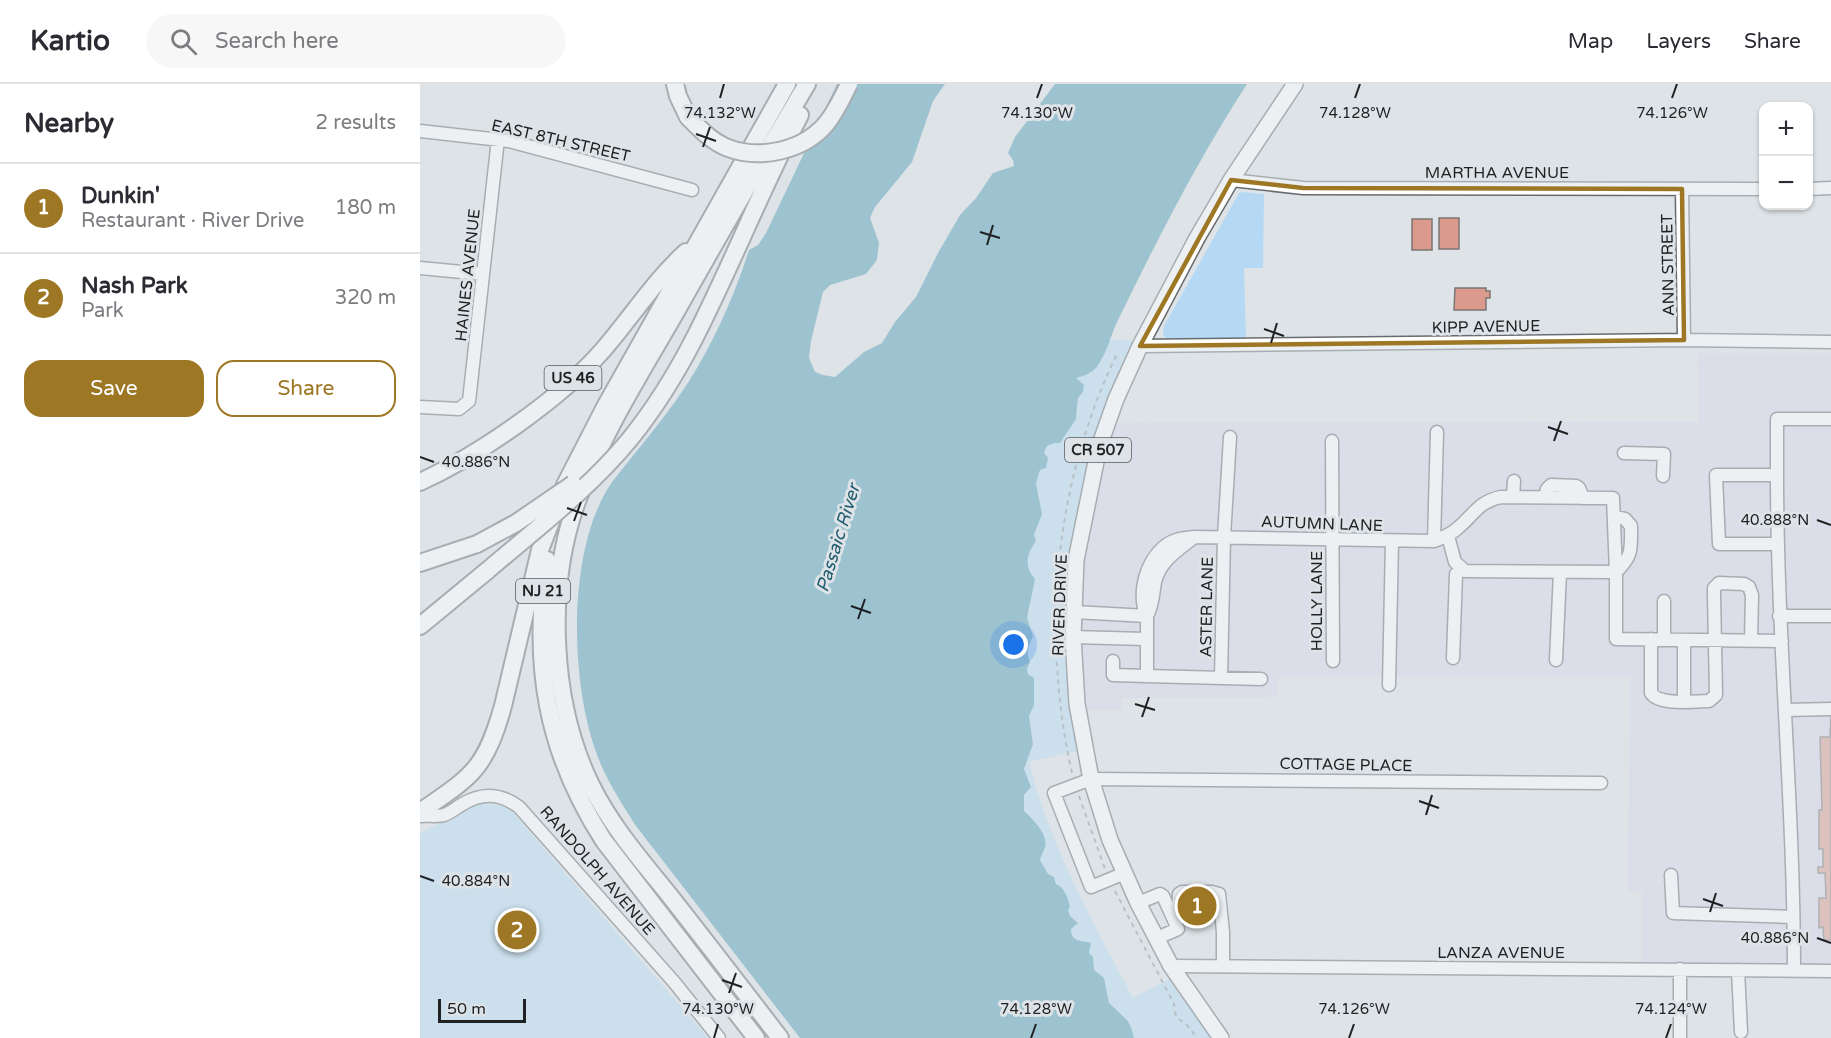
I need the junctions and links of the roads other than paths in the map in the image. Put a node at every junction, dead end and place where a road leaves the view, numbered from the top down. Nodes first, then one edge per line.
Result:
1 (675, 84) edge
2 (787, 84) edge
3 (807, 84) edge
4 (817, 84) edge
5 (849, 84) edge
6 (1295, 84) edge
7 (420, 131) edge
8 (498, 139) junction
9 (1231, 180) junction
10 (1831, 188) edge
11 (1682, 189) junction
12 (1759, 189) edge
13 (1813, 189) edge
14 (692, 190) dead end
15 (697, 241) junction
16 (420, 267) edge
17 (483, 274) junction
18 (694, 339) junction
19 (1684, 340) junction
20 (1831, 342) edge
21 (1140, 346) junction
22 (420, 407) edge
23 (1831, 419) edge
24 (1437, 432) dead end
25 (1230, 437) dead end
26 (1332, 441) dead end
27 (1624, 453) dead end
28 (577, 461) junction
29 (1777, 475) junction
30 (1663, 476) dead end
31 (1514, 481) dead end
32 (420, 482) edge
33 (1513, 497) junction
34 (1448, 536) junction
35 (1224, 537) junction
36 (1332, 540) junction
37 (1392, 541) junction
38 (1434, 541) junction
39 (1777, 544) junction
40 (420, 563) edge
41 (1462, 568) junction
42 (1560, 572) junction
43 (1616, 572) junction
44 (1664, 601) dead end
45 (1074, 612) junction
46 (1831, 615) edge
47 (1147, 616) junction
48 (1779, 616) junction
49 (420, 626) edge
50 (1073, 637) junction
51 (1145, 639) junction
52 (1657, 639) junction
53 (1684, 640) junction
54 (1716, 640) junction
55 (1751, 640) junction
56 (1782, 641) junction
57 (1453, 658) dead end
58 (1556, 660) dead end
59 (1113, 661) dead end
60 (1333, 661) dead end
61 (1147, 676) junction
62 (1221, 678) junction
63 (1261, 679) dead end
64 (1389, 684) dead end
65 (1684, 701) junction
66 (1831, 709) edge
67 (1786, 710) junction
68 (1091, 778) junction
69 (1600, 783) dead end
70 (420, 814) edge
71 (623, 867) junction
72 (1125, 873) junction
73 (1671, 875) dead end
74 (1138, 903) junction
75 (1793, 917) junction
76 (1174, 920) junction
77 (1156, 938) junction
78 (1172, 966) junction
79 (1223, 966) junction
80 (1680, 969) junction
81 (1738, 970) junction
82 (1794, 970) junction
83 (1831, 970) edge
84 (1741, 1032) dead end
85 (719, 1038) edge
86 (743, 1038) edge
87 (756, 1038) edge
88 (780, 1038) edge
89 (1221, 1038) edge
90 (1680, 1038) edge

1 - 5 highway, bridge
2 - 15 highway, US 46
3 - 88 highway, NJ 21
4 - 18 highway
6 - 9 main road, RIVER DRIVE / CR 507
7 - 8 street, EAST 8TH STREET
8 - 14 street, EAST 8TH STREET
8 - 17 street, HAINES AVENUE
9 - 11 street, MARTHA AVENUE
9 - 21 main road, RIVER DRIVE / CR 507
10 - 13 street
11 - 12 street, MARTHA AVENUE
11 - 19 street, ANN STREET
15 - 28 highway, NJ 21
15 - 32 highway, US 46
16 - 17 street
17 - 22 street, HAINES AVENUE
18 - 40 highway, bridge
18 - 49 highway, bridge
19 - 20 street, KIPP AVENUE
19 - 21 street, KIPP AVENUE
21 - 45 main road, RIVER DRIVE / CR 507
23 - 29 street
24 - 38 street
25 - 35 street, ASTER LANE
26 - 36 street, HOLLY LANE
27 - 30 street
28 - 70 highway
28 - 71 highway, NJ 21
29 - 39 street
29 - 39 street
31 - 33 street
33 - 34 street, AUTUMN LANE
33 - 43 street, AUTUMN LANE
34 - 38 street, AUTUMN LANE
34 - 41 street
35 - 36 street, AUTUMN LANE
35 - 47 street, AUTUMN LANE
35 - 62 street, ASTER LANE
36 - 37 street, AUTUMN LANE
36 - 60 street, HOLLY LANE
37 - 38 street, AUTUMN LANE
37 - 64 street
39 - 48 street
41 - 42 street
41 - 57 street
42 - 43 street
42 - 58 street
43 - 52 street, AUTUMN LANE
44 - 52 street
45 - 47 street
45 - 50 main road, RIVER DRIVE / CR 507
46 - 48 street
47 - 51 street, AUTUMN LANE
48 - 56 street
50 - 51 street
50 - 68 main road, RIVER DRIVE / CR 507
51 - 61 street, AUTUMN LANE
52 - 53 street
52 - 65 street
53 - 54 street
53 - 65 street
54 - 55 street
54 - 55 street
54 - 65 street
55 - 56 street
56 - 67 street
59 - 61 street
61 - 62 street
62 - 63 street
66 - 67 street
67 - 75 street
68 - 69 street, COTTAGE PLACE
68 - 72 main road, RIVER DRIVE / CR 507
68 - 72 street
70 - 85 street, RANDOLPH AVENUE
71 - 86 highway
71 - 87 highway, NJ 21
72 - 74 main road, RIVER DRIVE / CR 507
73 - 75 street
74 - 76 street
74 - 77 main road, RIVER DRIVE / CR 507
75 - 82 street
76 - 77 street
76 - 79 street
77 - 78 main road, RIVER DRIVE / CR 507
78 - 79 street, LANZA AVENUE
78 - 89 main road, RIVER DRIVE / CR 507
79 - 80 street, LANZA AVENUE
80 - 81 street, LANZA AVENUE
80 - 90 street
81 - 82 street, LANZA AVENUE
81 - 84 street
82 - 83 street, LANZA AVENUE

